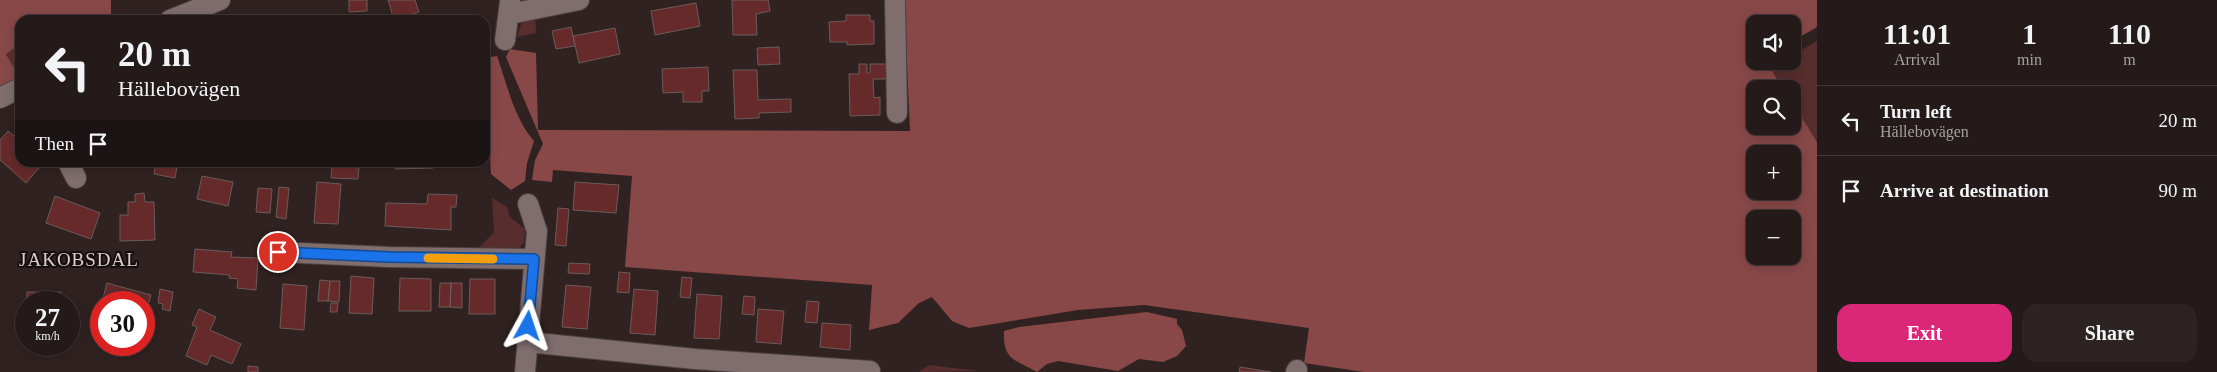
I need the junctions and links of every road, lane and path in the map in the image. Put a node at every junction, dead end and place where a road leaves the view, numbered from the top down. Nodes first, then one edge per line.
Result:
1 (220, 0) edge
2 (580, 0) edge
3 (895, 0) edge
4 (510, 7) edge
5 (182, 15) edge
6 (505, 40) dead end
7 (15, 90) edge
8 (0, 98) edge
9 (897, 113) dead end
10 (528, 204) dead end
11 (278, 252) dead end
12 (534, 259) junction
13 (527, 342) junction
14 (525, 372) edge
15 (870, 372) edge

1 - 5 street
2 - 4 street
3 - 9 street
4 - 6 street
7 - 8 street
10 - 12 street
11 - 12 street
12 - 13 street
13 - 14 street
13 - 15 street

